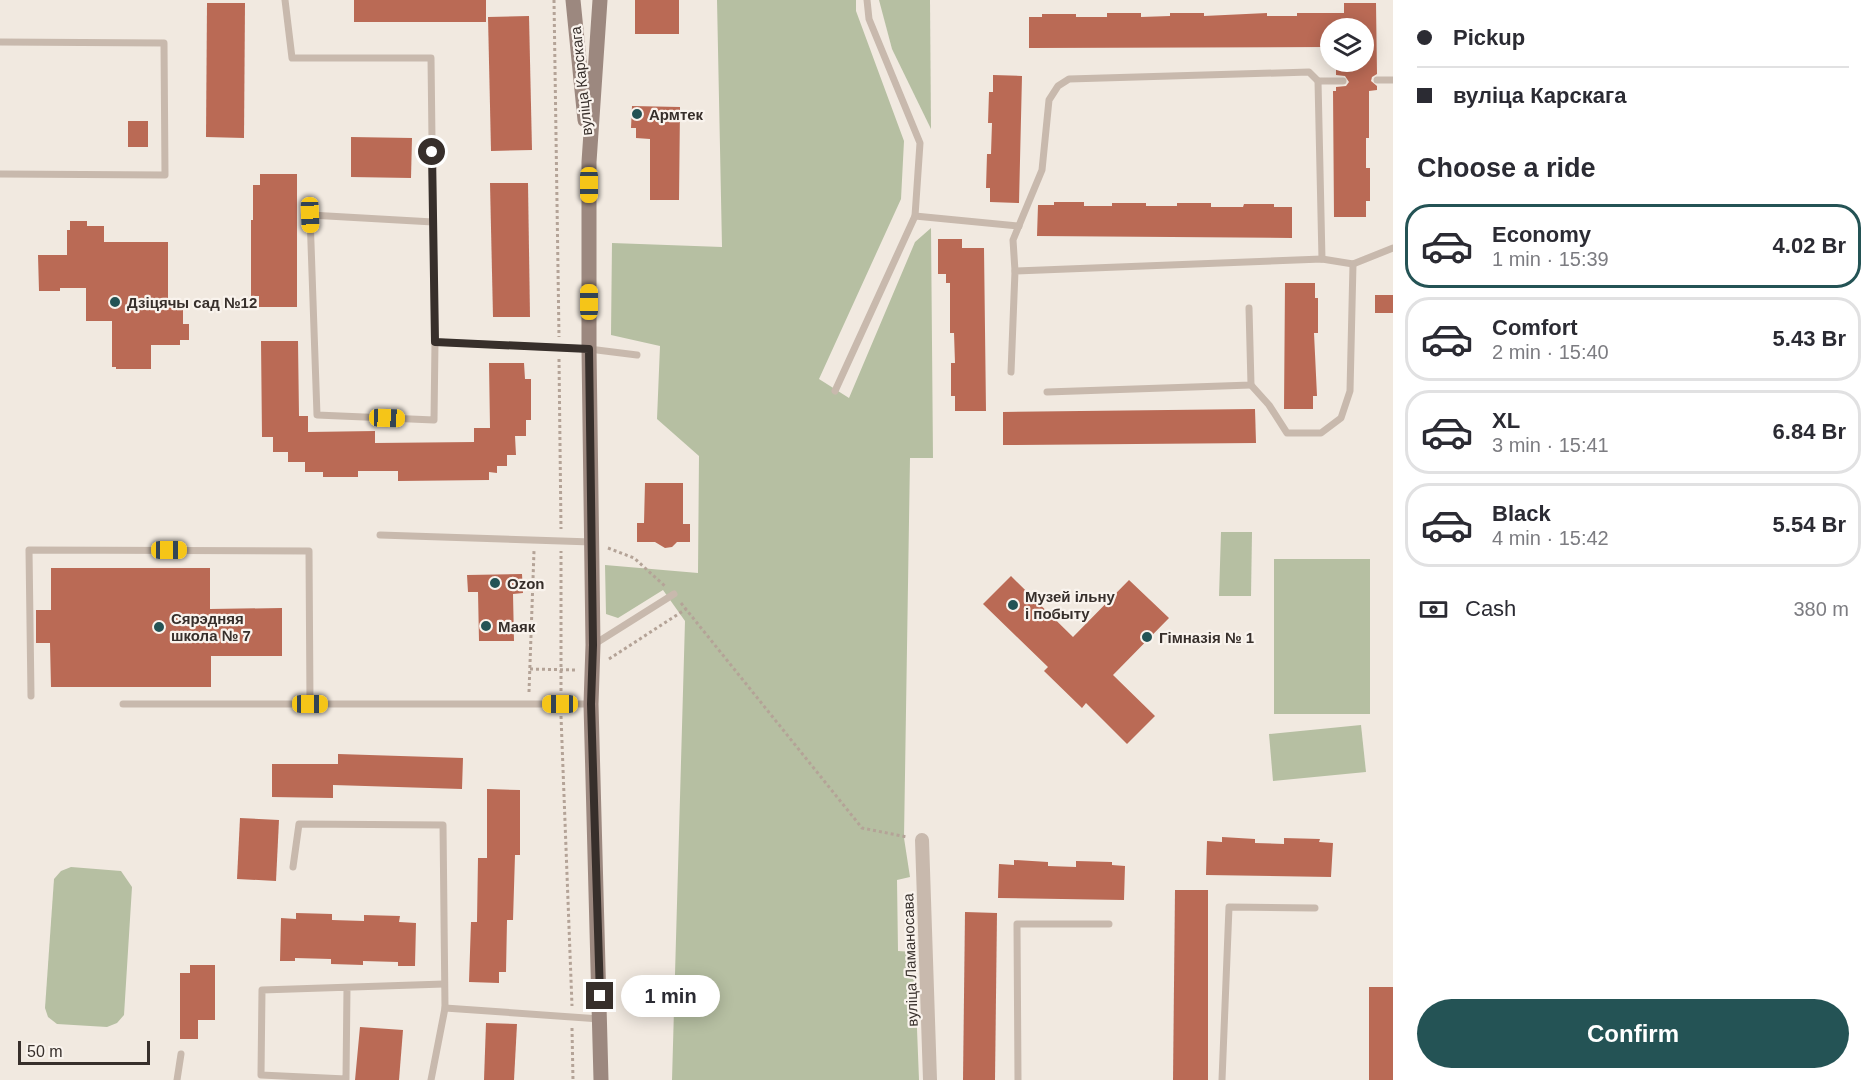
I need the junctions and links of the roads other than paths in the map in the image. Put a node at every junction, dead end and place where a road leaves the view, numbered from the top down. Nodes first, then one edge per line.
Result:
1 (285, 0) edge
2 (573, 0) edge
3 (600, 0) edge
4 (867, 0) edge
5 (0, 42) edge
6 (1377, 80) dead end
7 (1393, 80) edge
8 (1318, 81) junction
9 (1343, 81) dead end
10 (589, 162) junction
11 (0, 174) edge
12 (915, 216) junction
13 (433, 222) junction
14 (1019, 226) junction
15 (1393, 248) edge
16 (1322, 259) junction
17 (1353, 264) junction
18 (1015, 271) junction
19 (1249, 308) dead end
20 (435, 342) junction
21 (589, 349) junction
22 (636, 355) dead end
23 (1011, 372) dead end
24 (1251, 385) junction
25 (835, 391) dead end
26 (1047, 392) dead end
27 (380, 535) dead end
28 (592, 542) junction
29 (674, 594) road end
30 (593, 645) junction
31 (31, 696) dead end
32 (123, 704) dead end
33 (310, 704) junction
34 (591, 704) junction
35 (922, 840) road end
36 (293, 867) dead end
37 (1315, 908) dead end
38 (1109, 924) dead end
39 (444, 984) junction
40 (347, 988) dead end
41 (445, 1008) junction
42 (600, 1019) junction
43 (181, 1054) dead end
44 (177, 1080) edge
45 (431, 1080) edge
46 (601, 1080) edge
47 (930, 1080) edge
48 (1018, 1080) edge
49 (1222, 1080) edge

1 - 13 lane
2 - 10 street, вуліца Карскага
3 - 10 street, вуліца Карскага
4 - 12 lane
5 - 11 lane
6 - 7 lane
8 - 9 lane
8 - 14 lane
8 - 16 lane
10 - 21 street, вуліца Карскага
12 - 14 lane
12 - 25 lane
13 - 20 lane
13 - 20 lane
14 - 18 lane
15 - 17 lane
16 - 17 lane
16 - 18 lane
17 - 24 lane
18 - 23 lane
19 - 24 lane
20 - 21 lane
21 - 22 lane
21 - 28 street, вуліца Карскага
24 - 26 lane
27 - 28 lane
28 - 30 street, вуліца Карскага
29 - 30 lane
30 - 34 street, вуліца Карскага
31 - 33 lane
32 - 33 lane
33 - 34 lane
34 - 42 street, вуліца Карскага
35 - 47 street, вуліца Ламаносава
36 - 39 lane
37 - 49 lane
38 - 48 lane
39 - 40 lane
39 - 41 lane
41 - 42 lane
41 - 45 lane
42 - 46 street, вуліца Карскага
43 - 44 lane

